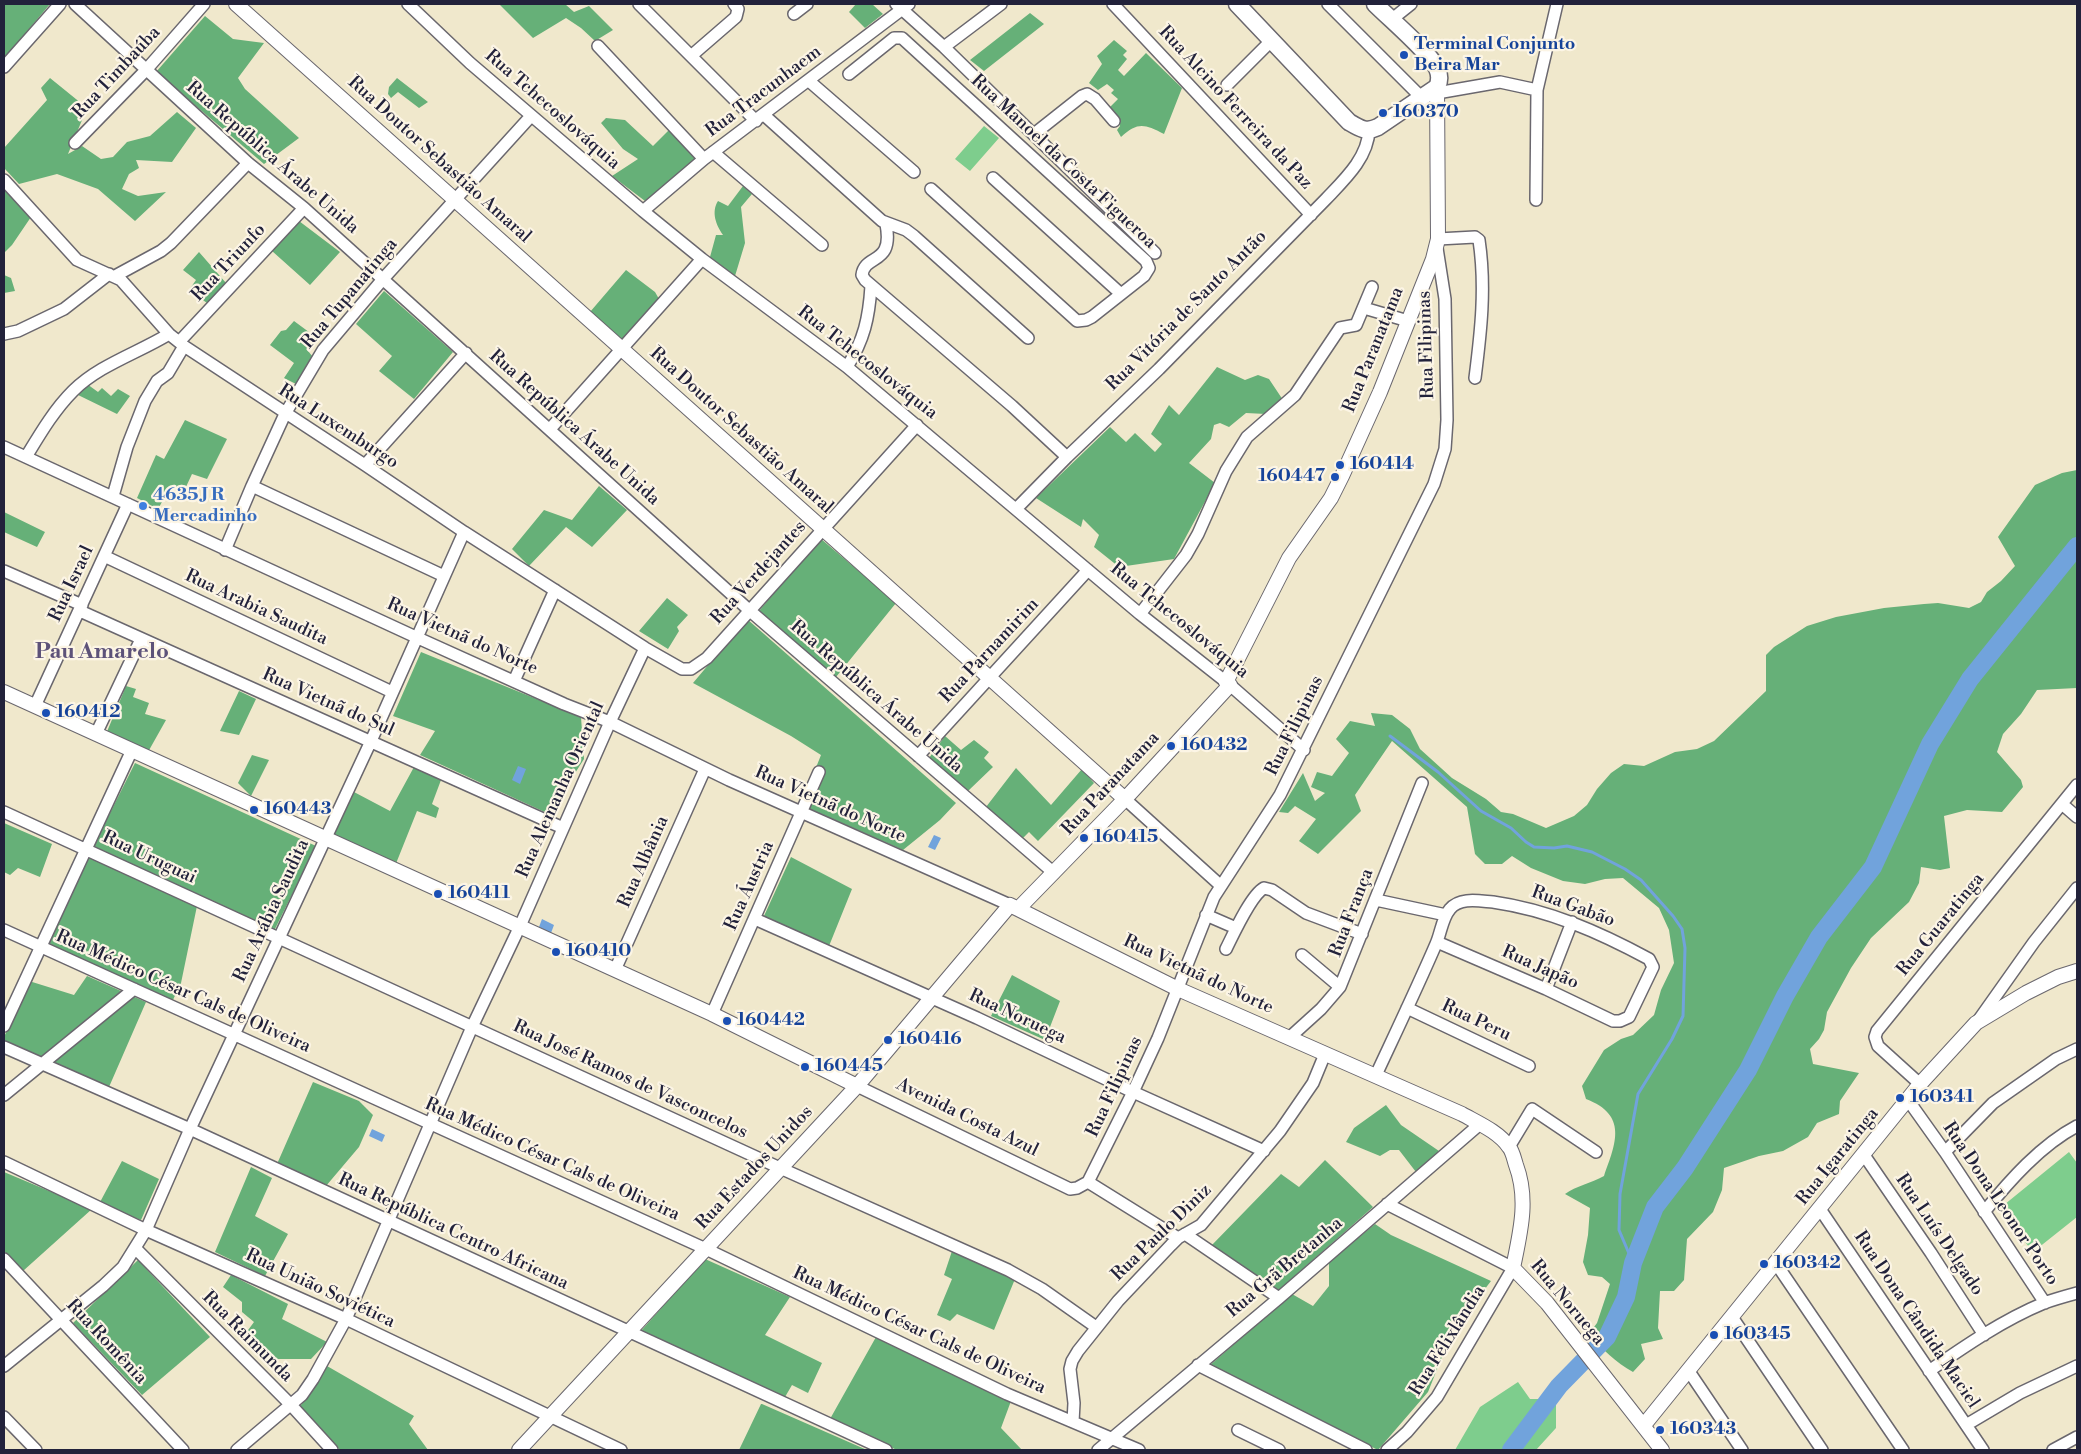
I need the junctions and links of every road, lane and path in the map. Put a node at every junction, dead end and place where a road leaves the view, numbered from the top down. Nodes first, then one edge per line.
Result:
1 (60, 4) edge
2 (75, 4) edge
3 (204, 4) edge
4 (236, 4) edge
5 (408, 4) edge
6 (639, 4) edge
7 (734, 4) edge
8 (807, 4) edge
9 (1001, 4) edge
10 (1112, 4) edge
11 (1236, 4) edge
12 (1328, 4) edge
13 (1375, 4) edge
14 (1411, 4) edge
15 (1557, 4) edge
16 (902, 5) edge
17 (794, 14) dead end
18 (1391, 20) junction
19 (865, 37) junction
20 (1272, 40) junction
21 (598, 46) dead end
22 (944, 47) junction
23 (876, 51) junction
24 (691, 56) junction
25 (4, 68) edge
26 (146, 70) junction
27 (848, 74) dead end
28 (809, 81) junction
29 (1227, 85) dead end
30 (1437, 90) junction
31 (1537, 90) junction
32 (1421, 97) junction
33 (531, 116) junction
34 (760, 118) junction
35 (1114, 121) dead end
36 (1369, 130) junction
37 (1034, 134) junction
38 (75, 143) dead end
39 (709, 156) junction
40 (248, 163) junction
41 (914, 172) dead end
42 (993, 178) dead end
43 (4, 180) edge
44 (931, 189) dead end
45 (456, 200) junction
46 (1536, 200) dead end
47 (304, 208) junction
48 (643, 211) junction
49 (1311, 215) junction
50 (886, 224) junction
51 (1437, 241) junction
52 (822, 245) dead end
53 (1154, 253) dead end
54 (702, 259) junction
55 (112, 275) junction
56 (383, 279) junction
57 (871, 286) junction
58 (1372, 287) dead end
59 (1121, 294) junction
60 (1364, 308) junction
61 (1408, 321) junction
62 (4, 334) edge
63 (169, 334) junction
64 (1028, 338) dead end
65 (182, 344) junction
66 (623, 348) junction
67 (466, 353) junction
68 (847, 367) junction
69 (1474, 378) dead end
70 (285, 414) junction
71 (917, 425) junction
72 (550, 430) junction
73 (4, 447) edge
74 (22, 455) junction
75 (1067, 457) junction
76 (365, 464) junction
77 (252, 486) junction
78 (112, 496) junction
79 (128, 504) junction
80 (1016, 509) junction
81 (821, 529) junction
82 (464, 532) junction
83 (225, 550) junction
84 (104, 556) junction
85 (1088, 570) junction
86 (4, 571) edge
87 (444, 576) junction
88 (555, 590) junction
89 (81, 608) junction
90 (749, 610) junction
91 (1140, 614) junction
92 (418, 638) junction
93 (141, 639) junction
94 (645, 648) junction
95 (682, 669) joint
96 (989, 678) junction
97 (514, 681) junction
98 (1228, 683) junction
99 (4, 692) edge
100 (392, 692) junction
101 (35, 706) junction
102 (610, 722) junction
103 (96, 734) junction
104 (370, 741) junction
105 (132, 750) junction
106 (1304, 750) junction
107 (918, 756) junction
108 (705, 769) junction
109 (820, 772) dead end
110 (1422, 783) dead end
111 (2077, 785) edge
112 (1125, 799) junction
113 (2062, 804) junction
114 (4, 812) edge
115 (801, 812) junction
116 (2077, 817) edge
117 (563, 828) junction
118 (325, 838) junction
119 (87, 849) junction
120 (1054, 873) junction
121 (1220, 885) junction
122 (2077, 888) edge
123 (1376, 900) junction
124 (1014, 907) junction
125 (1206, 915) junction
126 (1446, 915) junction
127 (755, 919) junction
128 (1572, 922) junction
129 (520, 926) junction
130 (1236, 928) junction
131 (4, 930) edge
132 (1362, 934) junction
133 (278, 938) junction
134 (1437, 942) junction
135 (41, 947) junction
136 (1226, 949) dead end
137 (1302, 955) dead end
138 (615, 970) junction
139 (2077, 972) edge
140 (1340, 987) junction
141 (134, 989) junction
142 (1178, 989) junction
143 (1546, 989) junction
144 (931, 998) junction
145 (1407, 1008) junction
146 (712, 1014) junction
147 (1629, 1017) joint
148 (1976, 1023) junction
149 (4, 1026) edge
150 (472, 1027) junction
151 (234, 1035) junction
152 (1289, 1038) junction
153 (4, 1047) edge
154 (2077, 1049) edge
155 (1325, 1054) junction
156 (42, 1064) junction
157 (1529, 1066) dead end
158 (1376, 1075) junction
159 (1920, 1084) junction
160 (857, 1086) junction
161 (1133, 1092) junction
162 (4, 1095) edge
163 (1908, 1100) junction
164 (432, 1124) junction
165 (1480, 1124) junction
166 (190, 1129) junction
167 (2075, 1130) edge
168 (1509, 1147) junction
169 (1264, 1151) junction
170 (1596, 1152) dead end
171 (1945, 1152) junction
172 (1864, 1155) junction
173 (4, 1162) edge
174 (780, 1168) junction
175 (1088, 1182) junction
176 (1387, 1204) junction
177 (1820, 1209) junction
178 (1984, 1212) junction
179 (387, 1222) junction
180 (146, 1230) junction
181 (1181, 1236) junction
182 (136, 1249) junction
183 (706, 1249) junction
184 (4, 1259) edge
185 (1775, 1262) junction
186 (1512, 1268) junction
187 (2077, 1293) edge
188 (1279, 1298) junction
189 (2045, 1303) junction
190 (1732, 1317) junction
191 (346, 1319) junction
192 (62, 1320) junction
193 (1096, 1327) junction
194 (629, 1332) junction
195 (1984, 1335) junction
196 (1198, 1365) junction
197 (4, 1366) edge
198 (2077, 1366) edge
199 (1688, 1370) junction
200 (1929, 1371) junction
201 (291, 1405) junction
202 (4, 1417) edge
203 (550, 1418) junction
204 (1073, 1422) junction
205 (1644, 1425) junction
206 (1966, 1425) junction
207 (1238, 1430) dead end
208 (2077, 1437) edge
209 (1112, 1438) junction
210 (617, 1449) edge
211 (36, 1450) edge
212 (183, 1450) edge
213 (237, 1450) edge
214 (332, 1450) edge
215 (519, 1450) edge
216 (886, 1450) edge
217 (1098, 1450) edge
218 (1138, 1450) edge
219 (1279, 1450) edge
220 (1366, 1450) edge
221 (1387, 1450) edge
222 (1662, 1450) edge
223 (1742, 1450) edge
224 (1822, 1450) edge
225 (1902, 1450) edge
226 (1983, 1450) edge
227 (2053, 1450) edge

1 - 25 street
2 - 26 street, Rua República Árabe Unida
3 - 26 street, Rua Timbaúba
4 - 45 street, Rua Doutor Sebastião Amaral
5 - 33 street, Rua Tchecoslováquia
6 - 24 street
7 - 24 street
8 - 17 street
9 - 22 street
10 - 49 street, Rua Alcino Ferreira da Paz
11 - 20 main road
12 - 32 street
13 - 18 main road, Rua Paranatama
14 - 18 street
15 - 31 street
16 - 19 street, Rua Tracunhaem
16 - 22 street
18 - 30 main road, Rua Paranatama
19 - 23 street
19 - 28 street, Rua Tracunhaem
20 - 29 street
20 - 36 main road
21 - 39 street
22 - 37 street
23 - 27 street
23 - 59 street, Rua Manoel da Costa Figueroa
24 - 34 street
26 - 38 street, Rua Timbaúba
26 - 40 street, Rua República Árabe Unida
28 - 34 street, Rua Tracunhaem
28 - 41 street
30 - 31 street
30 - 32 main road
30 - 51 street, Rua Paranatama
31 - 46 street
32 - 36 main road
33 - 45 street, Rua Tupanatinga
33 - 48 street, Rua Tchecoslováquia
34 - 39 street, Rua Tracunhaem
34 - 50 street
35 - 37 street
36 - 49 street, Rua Vitória de Santo Antão
37 - 53 street
39 - 48 street, Rua Tracunhaem
39 - 52 street
40 - 47 street, Rua República Árabe Unida
40 - 55 street
42 - 59 street
43 - 55 street, Rua Luxemburgo
44 - 59 street, Rua Manoel da Costa Figueroa
45 - 56 street, Rua Tupanatinga
45 - 66 street, Rua Doutor Sebastião Amaral
47 - 56 street, Rua República Árabe Unida
47 - 65 street, Rua Triunfo
48 - 54 street, Rua Tchecoslováquia
49 - 75 street, Rua Vitória de Santo Antão
50 - 57 street
50 - 64 street
51 - 61 street, Rua Paranatama
51 - 69 street
51 - 106 street, Rua Filipinas
54 - 66 street
54 - 68 street, Rua Tchecoslováquia
55 - 62 street
55 - 63 street, Rua Luxemburgo
56 - 67 street, Rua República Árabe Unida
56 - 70 street, Rua Tupanatinga
57 - 68 street
57 - 75 street
58 - 60 street
60 - 61 street
60 - 91 street
61 - 98 street, Rua Paranatama
63 - 65 street, Rua Luxemburgo
63 - 74 street
65 - 70 street, Rua Luxemburgo
65 - 78 street
66 - 72 street
66 - 81 street, Rua Doutor Sebastião Amaral
67 - 72 street, Rua República Árabe Unida
67 - 76 street
68 - 71 street, Rua Tchecoslováquia
70 - 76 street, Rua Luxemburgo
70 - 77 street, Rua Tupanatinga
71 - 80 street, Rua Tchecoslováquia
71 - 81 street, Rua Verdejantes
72 - 90 street, Rua República Árabe Unida
73 - 74 street, Rua Vietnã do Norte
74 - 78 street, Rua Vietnã do Norte
75 - 80 street, Rua Vitória de Santo Antão
76 - 82 street, Rua Luxemburgo
77 - 83 street, Rua Tupanatinga
77 - 87 street
78 - 79 street, Rua Vietnã do Norte
79 - 83 street, Rua Vietnã do Norte
79 - 84 street, Rua Israel
80 - 85 street, Rua Tchecoslováquia
81 - 90 street, Rua Verdejantes
81 - 96 street, Rua Doutor Sebastião Amaral
82 - 87 street, Rua Arábia Saudita
82 - 88 street, Rua Luxemburgo
83 - 92 street, Rua Vietnã do Norte
84 - 89 street, Rua Israel
84 - 100 street, Rua Arabia Saudita
85 - 91 street, Rua Tchecoslováquia
85 - 96 street, Rua Parnamirim
86 - 89 street, Rua Vietnã do Sul
87 - 92 street, Rua Arábia Saudita
88 - 94 street, Rua Luxemburgo
88 - 97 street
89 - 93 street, Rua Vietnã do Sul
89 - 101 street, Rua Israel
90 - 95 street, Rua Verdejantes
90 - 107 street, Rua República Árabe Unida
91 - 98 street, Rua Tchecoslováquia
92 - 97 street, Rua Vietnã do Norte
92 - 100 street, Rua Arábia Saudita
93 - 103 street
93 - 104 street, Rua Vietnã do Sul
94 - 95 street, Rua Luxemburgo
94 - 102 street, Rua Alemanha Oriental
96 - 107 street, Rua Parnamirim
96 - 112 street, Rua Doutor Sebastião Amaral
97 - 102 street, Rua Vietnã do Norte
98 - 106 street, Rua Tchecoslováquia
98 - 112 street, Rua Paranatama
99 - 101 street, Avenida Costa Azul
100 - 104 street, Rua Arábia Saudita
101 - 103 street, Avenida Costa Azul
102 - 108 street, Rua Vietnã do Norte
102 - 117 street, Rua Alemanha Oriental
103 - 105 street, Avenida Costa Azul
104 - 117 street, Rua Vietnã do Sul
104 - 118 street, Rua Arábia Saudita
105 - 118 street, Avenida Costa Azul
105 - 119 street
106 - 121 street, Rua Filipinas
107 - 120 street, Rua República Árabe Unida
108 - 115 street, Rua Vietnã do Norte
108 - 138 street, Rua Albânia
109 - 115 street, Rua Áustria
110 - 123 street, Rua França
111 - 113 street, Rua Guaratinga
112 - 120 street, Rua Paranatama
112 - 121 street, Rua Doutor Sebastião Amaral
113 - 116 street
113 - 159 street, Rua Guaratinga
114 - 119 street, Rua Uruguai
115 - 124 street, Rua Vietnã do Norte
115 - 127 street, Rua Áustria
117 - 129 street, Rua Alemanha Oriental
118 - 129 street, Avenida Costa Azul
118 - 133 street, Rua Arábia Saudita
119 - 133 street, Rua Uruguai
119 - 135 street
120 - 124 street, Rua Paranatama
121 - 125 street, Rua Filipinas
122 - 148 street, Rua Igaratinga
123 - 126 street
123 - 132 street, Rua França
124 - 142 street, Rua Vietnã do Norte
124 - 144 street, Rua Estados Unidos
125 - 130 street
125 - 142 street, Rua Filipinas
126 - 128 street, Rua Gabão
126 - 134 street
127 - 144 street, Rua Noruega
127 - 146 street, Rua Áustria
128 - 143 street
128 - 147 street, Rua Gabão
129 - 138 street, Avenida Costa Azul
129 - 150 street, Rua Alemanha Oriental
130 - 132 street
130 - 136 street
131 - 135 street, Rua Médico César Cals de Oliveira
132 - 140 street, Rua França
133 - 150 street, Rua José Ramos de Vasconcelos
133 - 151 street, Rua Arábia Saudita
134 - 143 street, Rua Japão
134 - 145 street
135 - 141 street, Rua Médico César Cals de Oliveira
135 - 149 street
137 - 140 street
138 - 146 street, Avenida Costa Azul
139 - 148 street
140 - 152 street, Rua França
141 - 151 street, Rua Médico César Cals de Oliveira
141 - 156 street
142 - 152 street, Rua Vietnã do Norte
142 - 161 street, Rua Filipinas
143 - 147 street, Rua Japão
144 - 160 street, Rua Estados Unidos
144 - 161 street, Rua Noruega
145 - 157 street, Rua Peru
145 - 158 street
146 - 160 street, Avenida Costa Azul
148 - 159 street, Rua Igaratinga
150 - 164 street, Rua Alemanha Oriental
150 - 174 street, Rua José Ramos de Vasconcelos
151 - 164 street, Rua Médico César Cals de Oliveira
151 - 166 street, Rua Arábia Saudita
152 - 155 street, Rua Vietnã do Norte
153 - 156 street, Rua República Centro Africana
154 - 171 street
155 - 158 street, Rua Vietnã do Norte
155 - 169 street, Rua Paulo Diniz
156 - 162 street
156 - 166 street, Rua República Centro Africana
158 - 165 street, Rua Vietnã do Norte
159 - 163 street, Rua Igaratinga
160 - 174 street, Rua Estados Unidos
160 - 175 street, Avenida Costa Azul
161 - 169 street, Rua Noruega
161 - 175 street, Rua Filipinas
163 - 171 street, Rua Dona Leonor Porto
163 - 172 street, Rua Igaratinga
164 - 179 street, Rua Alemanha Oriental
164 - 183 street, Rua Médico César Cals de Oliveira
165 - 168 street, Rua Vietnã do Norte
165 - 176 street, Rua Grã Bretanha
166 - 179 street, Rua República Centro Africana
166 - 180 street, Rua Arábia Saudita
167 - 178 street
168 - 170 street
168 - 186 street, Rua Vietnã do Norte
169 - 181 street, Rua Paulo Diniz
171 - 178 street, Rua Dona Leonor Porto
172 - 177 street, Rua Igaratinga
172 - 195 street, Rua Luís Delgado
173 - 180 street, Rua União Soviética
174 - 183 street, Rua Estados Unidos
174 - 193 street, Rua José Ramos de Vasconcelos
175 - 181 street
176 - 186 street, Rua Noruega
176 - 188 street, Rua Grã Bretanha
177 - 185 street, Rua Igaratinga
177 - 200 street, Rua Dona Cândida Maciel
178 - 189 street, Rua Dona Leonor Porto
179 - 191 street, Rua Alemanha Oriental
179 - 194 street, Rua República Centro Africana
180 - 182 street, Rua Arábia Saudita
180 - 191 street, Rua União Soviética
181 - 188 street
181 - 193 street, Rua Paulo Diniz
182 - 192 street, Rua Arábia Saudita
182 - 201 street, Rua Raimunda
183 - 194 street, Rua Estados Unidos
183 - 204 street, Rua Médico César Cals de Oliveira
184 - 192 street, Rua Romênia
185 - 190 street, Rua Igaratinga
185 - 225 street
186 - 205 street, Rua Noruega
186 - 221 street, Rua Félixlândia
187 - 189 street
188 - 196 street, Rua Grã Bretanha
189 - 195 street
190 - 199 street, Rua Igaratinga
190 - 224 street
191 - 201 street, Rua Alemanha Oriental
191 - 203 street, Rua União Soviética
192 - 197 street, Rua Arábia Saudita
192 - 212 street, Rua Romênia
193 - 204 street, Rua Paulo Diniz
194 - 203 street, Rua Estados Unidos
194 - 216 street, Rua República Centro Africana
195 - 200 street
196 - 209 street, Rua Grã Bretanha
196 - 220 street
198 - 206 street
199 - 205 street, Rua Igaratinga
199 - 223 street
200 - 206 street, Rua Dona Cândida Maciel
201 - 213 street, Rua Alemanha Oriental
201 - 214 street, Rua Raimunda
202 - 211 street
203 - 210 street, Rua União Soviética
203 - 215 street, Rua Estados Unidos
204 - 209 street, Rua Médico César Cals de Oliveira
205 - 222 street, Rua Noruega
206 - 226 street, Rua Dona Cândida Maciel
207 - 219 street
208 - 227 street
209 - 217 street, Rua Grã Bretanha
209 - 218 street, Rua Médico César Cals de Oliveira

